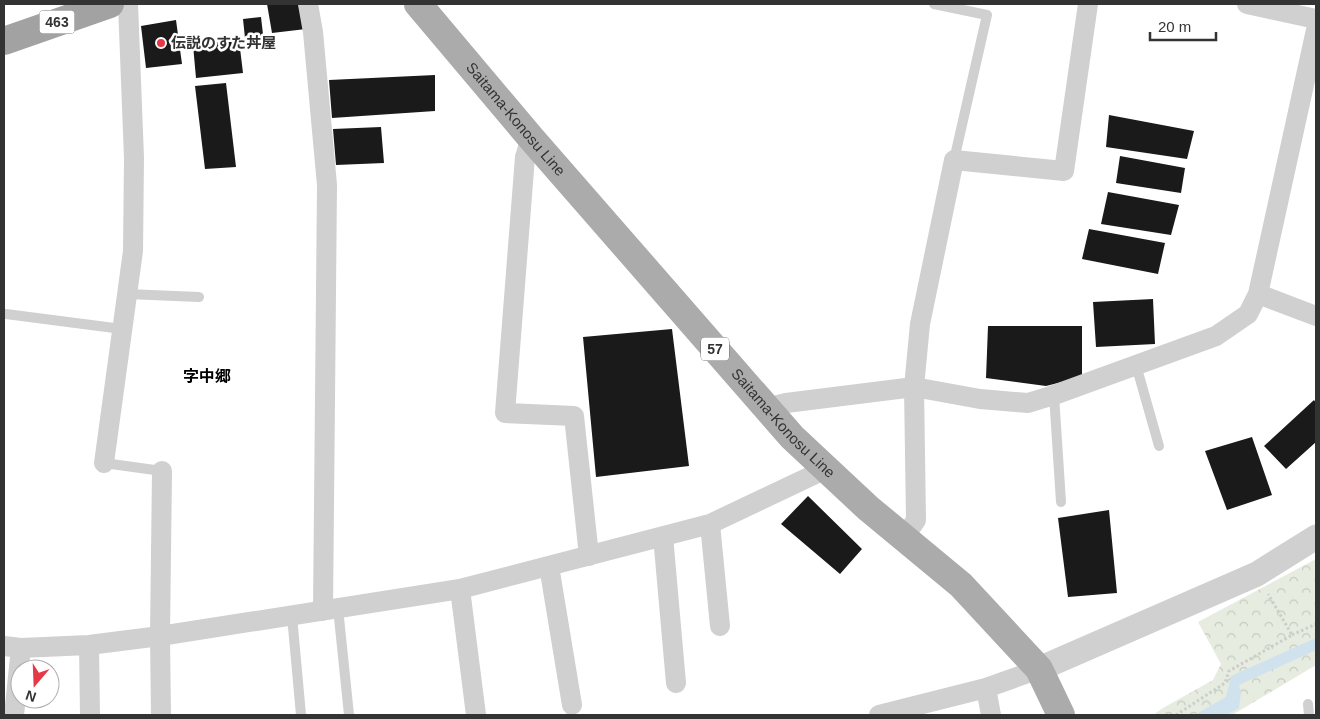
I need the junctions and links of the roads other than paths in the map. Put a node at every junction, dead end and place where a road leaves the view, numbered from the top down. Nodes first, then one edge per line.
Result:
1 (110, 4) edge
2 (128, 4) edge
3 (308, 4) edge
4 (418, 4) edge
5 (934, 4) edge
6 (1088, 4) edge
7 (1247, 4) edge
8 (1316, 19) edge
9 (1316, 30) edge
10 (4, 40) edge
11 (1311, 80) edge
12 (531, 138) junction
13 (954, 160) junction
14 (127, 294) junction
15 (1258, 294) junction
16 (199, 297) dead end
17 (6, 314) dead end
18 (1316, 316) edge
19 (122, 329) junction
20 (1136, 365) junction
21 (914, 386) junction
22 (1054, 395) junction
23 (766, 408) junction
24 (1159, 446) dead end
25 (104, 463) joint
26 (826, 469) junction
27 (162, 470) joint
28 (1061, 502) dead end
29 (710, 524) junction
30 (663, 536) junction
31 (904, 538) junction
32 (1316, 539) edge
33 (589, 556) junction
34 (549, 566) junction
35 (460, 589) junction
36 (330, 610) junction
37 (292, 616) junction
38 (720, 626) dead end
39 (160, 636) junction
40 (89, 645) junction
41 (12, 647) edge
42 (1039, 669) junction
43 (676, 683) dead end
44 (986, 688) junction
45 (1308, 704) dead end
46 (572, 705) dead end
47 (891, 714) edge
48 (14, 715) edge
49 (90, 715) edge
50 (161, 715) edge
51 (301, 715) edge
52 (349, 715) edge
53 (476, 715) edge
54 (992, 715) edge
55 (1061, 715) edge
56 (1309, 715) edge

1 - 10 highway, 463
2 - 14 street
3 - 36 street
4 - 12 main road, Saitama-Konosu Line / 57
5 - 13 lane
6 - 13 street
7 - 8 street
9 - 11 street
11 - 15 street
12 - 23 main road, Saitama-Konosu Line / 57
12 - 33 street
13 - 21 street
14 - 16 lane
14 - 19 street
15 - 18 street
15 - 20 street
17 - 19 lane
19 - 25 street
20 - 22 street
20 - 24 lane
21 - 22 street
21 - 23 street
21 - 31 street
22 - 28 lane
23 - 26 main road, Saitama-Konosu Line / 57
25 - 27 lane
26 - 29 street
26 - 31 main road, Saitama-Konosu Line / 57
27 - 39 street
29 - 30 street
29 - 38 street
30 - 33 street
30 - 43 street
31 - 42 main road, Saitama-Konosu Line / 57
32 - 42 street
33 - 34 street
34 - 35 street
34 - 46 street
35 - 36 street
35 - 53 street
36 - 37 street
36 - 52 lane
37 - 39 street
37 - 51 lane
39 - 40 street
39 - 50 street
40 - 41 street
40 - 49 street
41 - 48 street
42 - 44 street
42 - 55 main road, Saitama-Konosu Line / 57
44 - 47 street
44 - 54 street
45 - 56 lane

